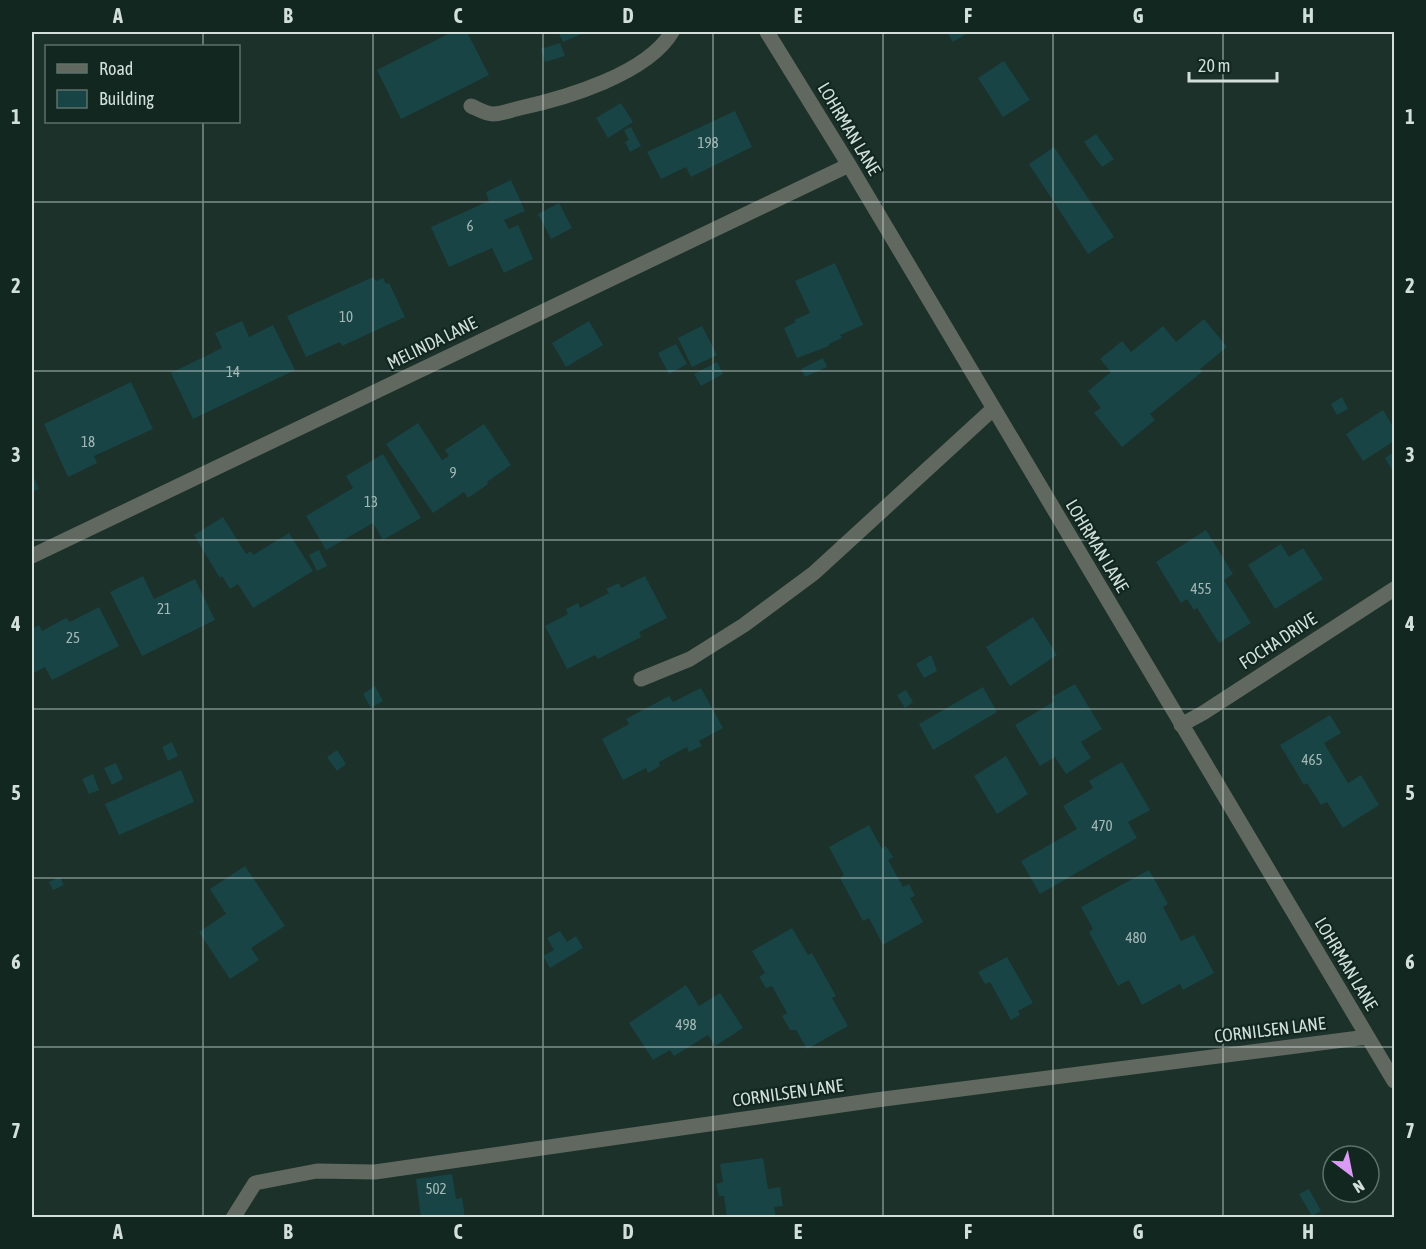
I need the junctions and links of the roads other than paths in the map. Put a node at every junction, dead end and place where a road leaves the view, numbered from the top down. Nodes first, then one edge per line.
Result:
1 (672, 32) edge
2 (767, 32) edge
3 (471, 106) dead end
4 (849, 165) junction
5 (993, 409) junction
6 (32, 556) edge
7 (1395, 589) edge
8 (640, 679) dead end
9 (1181, 725) junction
10 (1367, 1037) junction
11 (1395, 1081) edge
12 (233, 1218) edge

1 - 3 street
2 - 4 street, LOHRMAN LANE
4 - 5 street, LOHRMAN LANE
4 - 6 street, MELINDA LANE
5 - 8 street
5 - 9 street, LOHRMAN LANE
7 - 9 street, FOCHA DRIVE
9 - 10 street, LOHRMAN LANE
10 - 11 street, LOHRMAN LANE
10 - 12 street, CORNILSEN LANE

